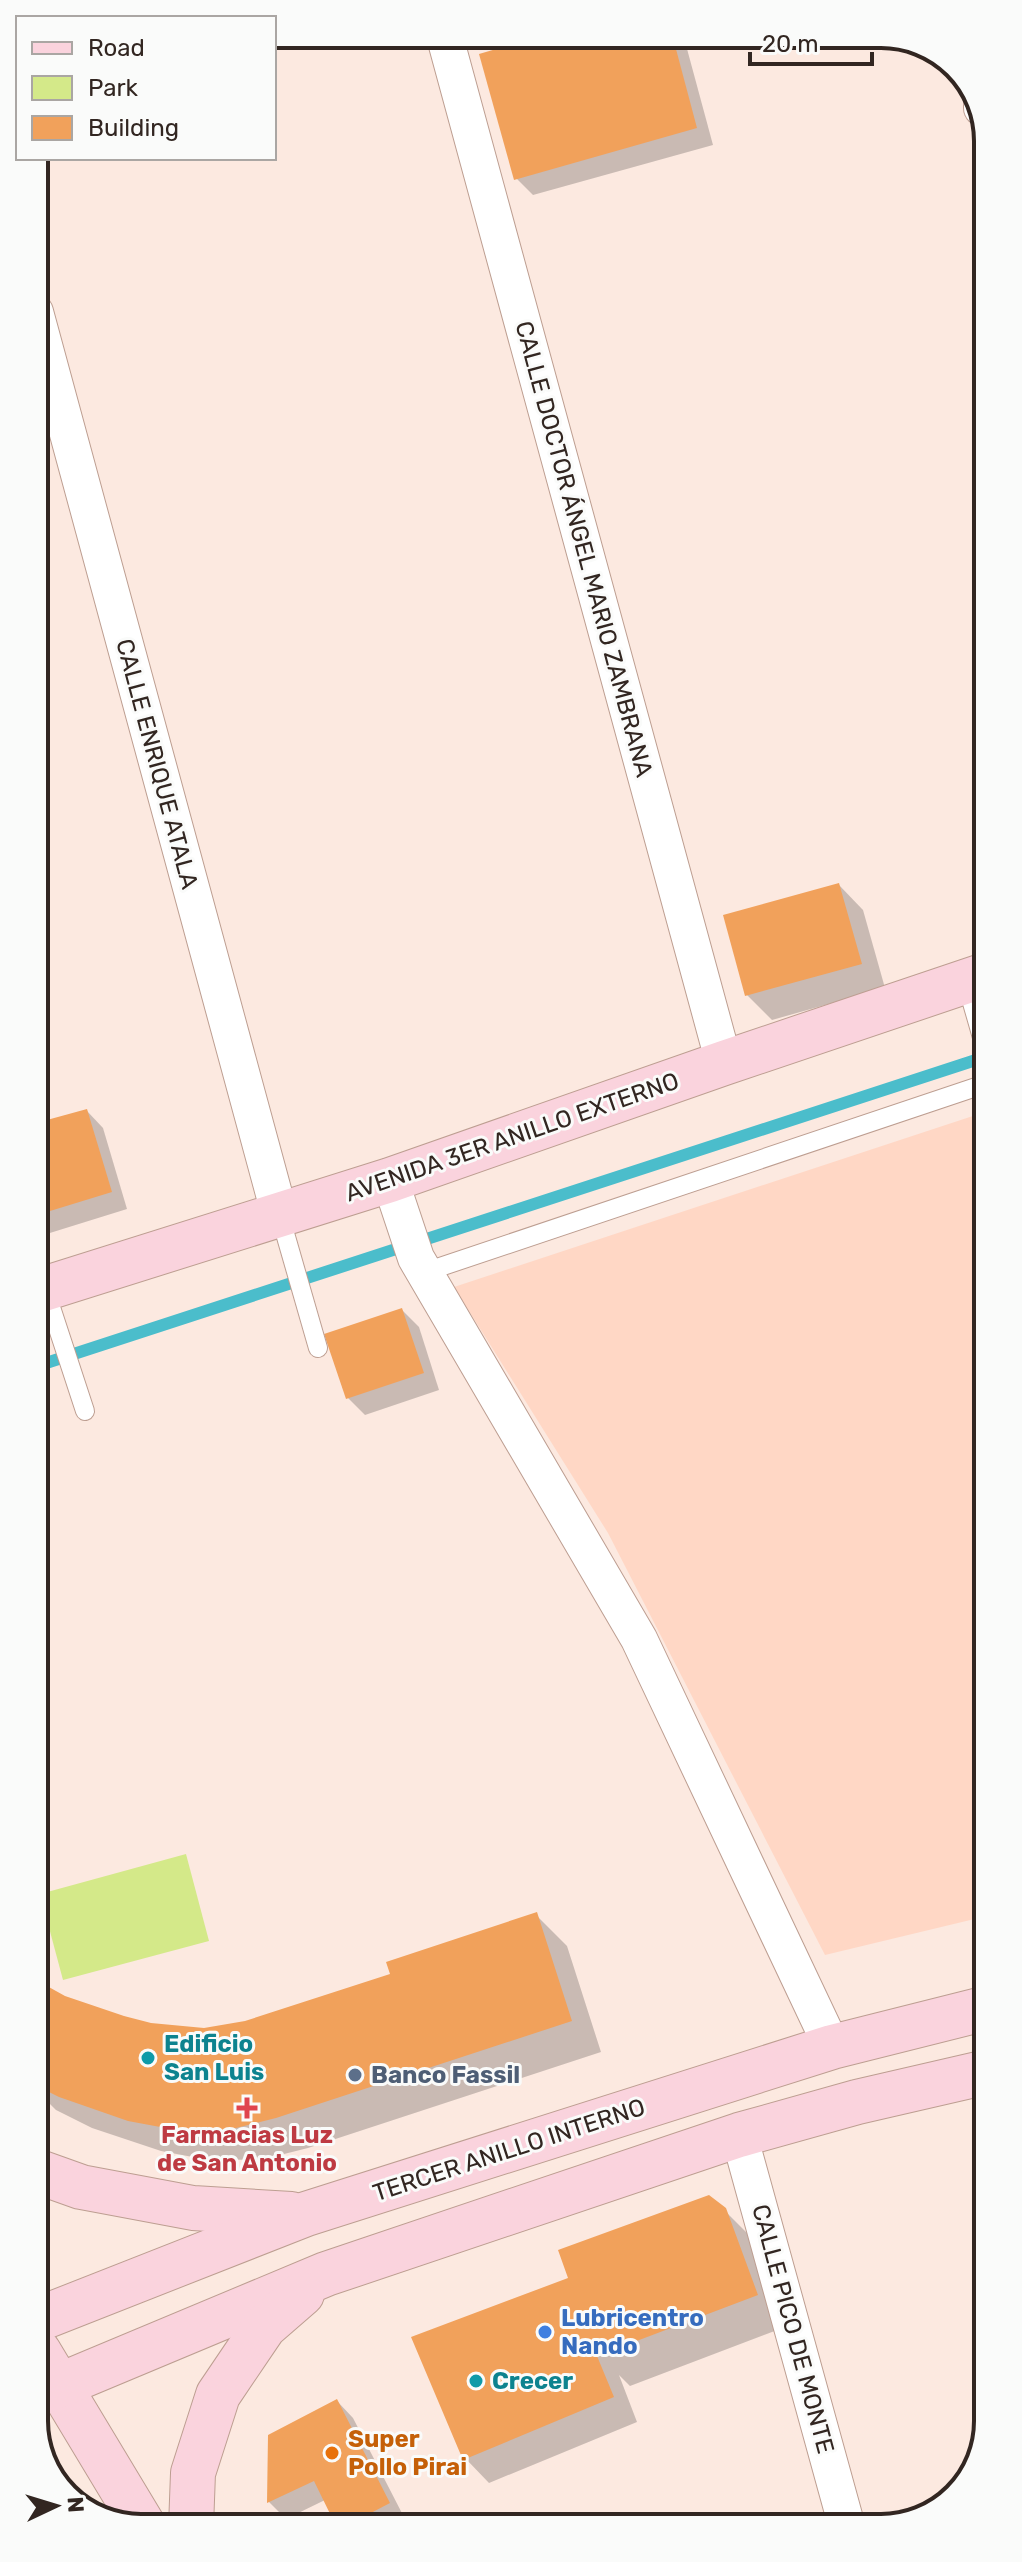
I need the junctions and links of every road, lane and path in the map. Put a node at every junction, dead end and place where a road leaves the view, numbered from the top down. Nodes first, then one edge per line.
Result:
1 (448, 48) edge
2 (48, 360) edge
3 (974, 993) edge
4 (724, 1063) junction
5 (974, 1088) edge
6 (394, 1192) junction
7 (284, 1231) junction
8 (420, 1265) junction
9 (48, 1301) edge
10 (48, 1307) edge
11 (318, 1348) dead end
12 (85, 1411) dead end
13 (974, 2022) edge
14 (832, 2047) junction
15 (974, 2049) edge
16 (974, 2075) edge
17 (857, 2102) junction
18 (739, 2135) junction
19 (48, 2175) edge
20 (306, 2214) junction
21 (326, 2274) junction
22 (48, 2315) edge
23 (48, 2376) edge
24 (48, 2380) edge
25 (136, 2514) edge
26 (191, 2514) edge
27 (844, 2514) edge

1 - 4 street, CALLE DOCTOR ÁNGEL MARIO ZAMBRANA
2 - 7 street, CALLE ENRIQUE ATALA
3 - 4 main road, AVENIDA 3ER ANILLO EXTERNO
4 - 6 main road, AVENIDA 3ER ANILLO EXTERNO
5 - 8 lane
6 - 7 main road, AVENIDA 3ER ANILLO EXTERNO
6 - 8 street
7 - 9 main road, AVENIDA 3ER ANILLO EXTERNO
7 - 11 lane
8 - 14 street
10 - 12 lane
13 - 14 main road, TERCER ANILLO INTERNO
14 - 20 main road, TERCER ANILLO INTERNO
15 - 17 main road
16 - 17 main road
17 - 18 main road
18 - 21 main road
18 - 27 street, CALLE PICO DE MONTE
19 - 20 main road
20 - 22 main road, TERCER ANILLO INTERNO
21 - 23 main road
21 - 26 main road
24 - 25 main road

